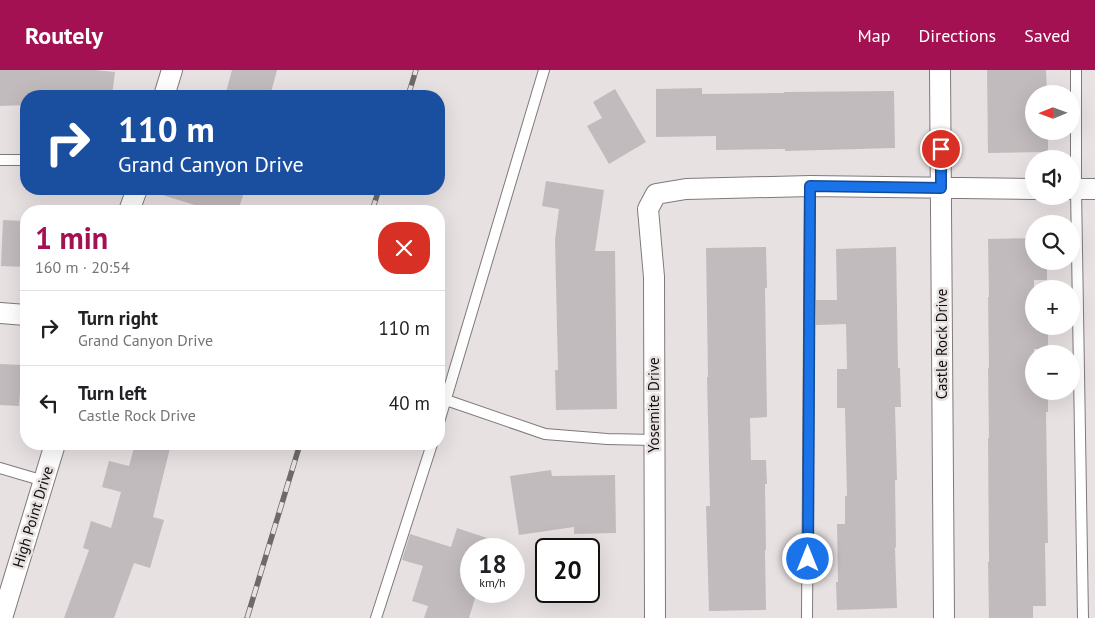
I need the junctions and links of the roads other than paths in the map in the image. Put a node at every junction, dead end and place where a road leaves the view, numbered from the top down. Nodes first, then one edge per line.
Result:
1 (172, 70) edge
2 (544, 70) edge
3 (940, 70) edge
4 (1076, 70) edge
5 (166, 90) edge
6 (0, 160) edge
7 (20, 160) edge
8 (810, 186) junction
9 (941, 188) junction
10 (1025, 189) edge
11 (1081, 189) edge
12 (0, 312) edge
13 (20, 314) edge
14 (446, 400) junction
15 (445, 403) edge
16 (654, 440) junction
17 (53, 450) edge
18 (430, 450) edge
19 (0, 468) edge
20 (44, 481) junction
21 (2, 618) edge
22 (376, 618) edge
23 (655, 618) edge
24 (807, 618) edge
25 (944, 618) edge
26 (1083, 618) edge

1 - 5 street
2 - 14 lane
3 - 9 street, Castle Rock Drive
4 - 11 lane
6 - 7 lane
8 - 9 street
8 - 16 street, Yosemite Drive
8 - 24 lane
9 - 10 street
9 - 25 street, Castle Rock Drive
11 - 26 lane
12 - 13 street
14 - 15 lane
14 - 16 lane
16 - 23 street, Yosemite Drive
17 - 20 street, High Point Drive
18 - 22 lane
19 - 20 lane
20 - 21 street, High Point Drive

